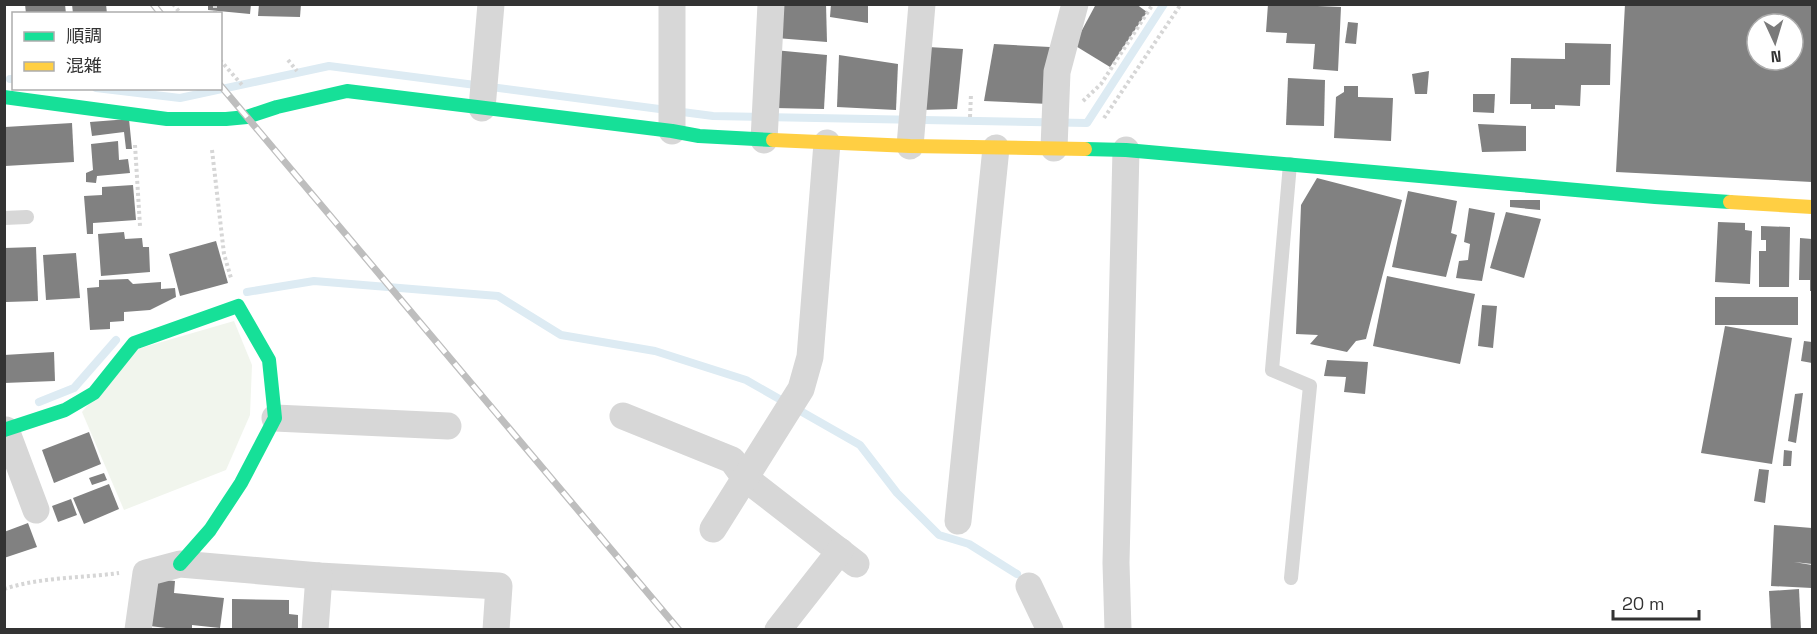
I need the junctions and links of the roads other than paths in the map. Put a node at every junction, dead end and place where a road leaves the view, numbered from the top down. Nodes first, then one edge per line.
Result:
1 (490, 4) edge
2 (672, 4) edge
3 (771, 4) edge
4 (922, 4) edge
5 (1075, 4) edge
6 (4, 97) edge
7 (482, 108) junction
8 (672, 131) junction
9 (764, 140) junction
10 (826, 143) junction
11 (1054, 145) junction
12 (910, 146) junction
13 (996, 148) junction
14 (1126, 150) junction
15 (1290, 164) junction
16 (1812, 207) edge
17 (4, 218) edge
18 (27, 218) dead end
19 (623, 416) dead end
20 (275, 418) junction
21 (448, 426) dead end
22 (5, 430) edge
23 (745, 478) junction
24 (36, 510) dead end
25 (958, 521) dead end
26 (713, 529) dead end
27 (180, 564) junction
28 (319, 576) junction
29 (1292, 578) dead end
30 (1029, 586) dead end
31 (138, 630) edge
32 (315, 630) edge
33 (496, 630) edge
34 (778, 630) edge
35 (1050, 630) edge
36 (1118, 630) edge

1 - 7 street
2 - 8 street
3 - 9 street
4 - 12 street
5 - 11 street
6 - 7 street
7 - 8 street
8 - 9 street
9 - 10 street
10 - 12 street
10 - 23 street
11 - 13 street
11 - 14 street
12 - 13 street
13 - 25 street
14 - 15 street
14 - 36 street
15 - 16 street
15 - 29 lane
17 - 18 lane
19 - 23 street
20 - 21 street
20 - 22 street
20 - 27 street
22 - 24 street
23 - 26 street
23 - 34 street
27 - 28 street
27 - 31 street
28 - 32 street
28 - 33 street
30 - 35 street

